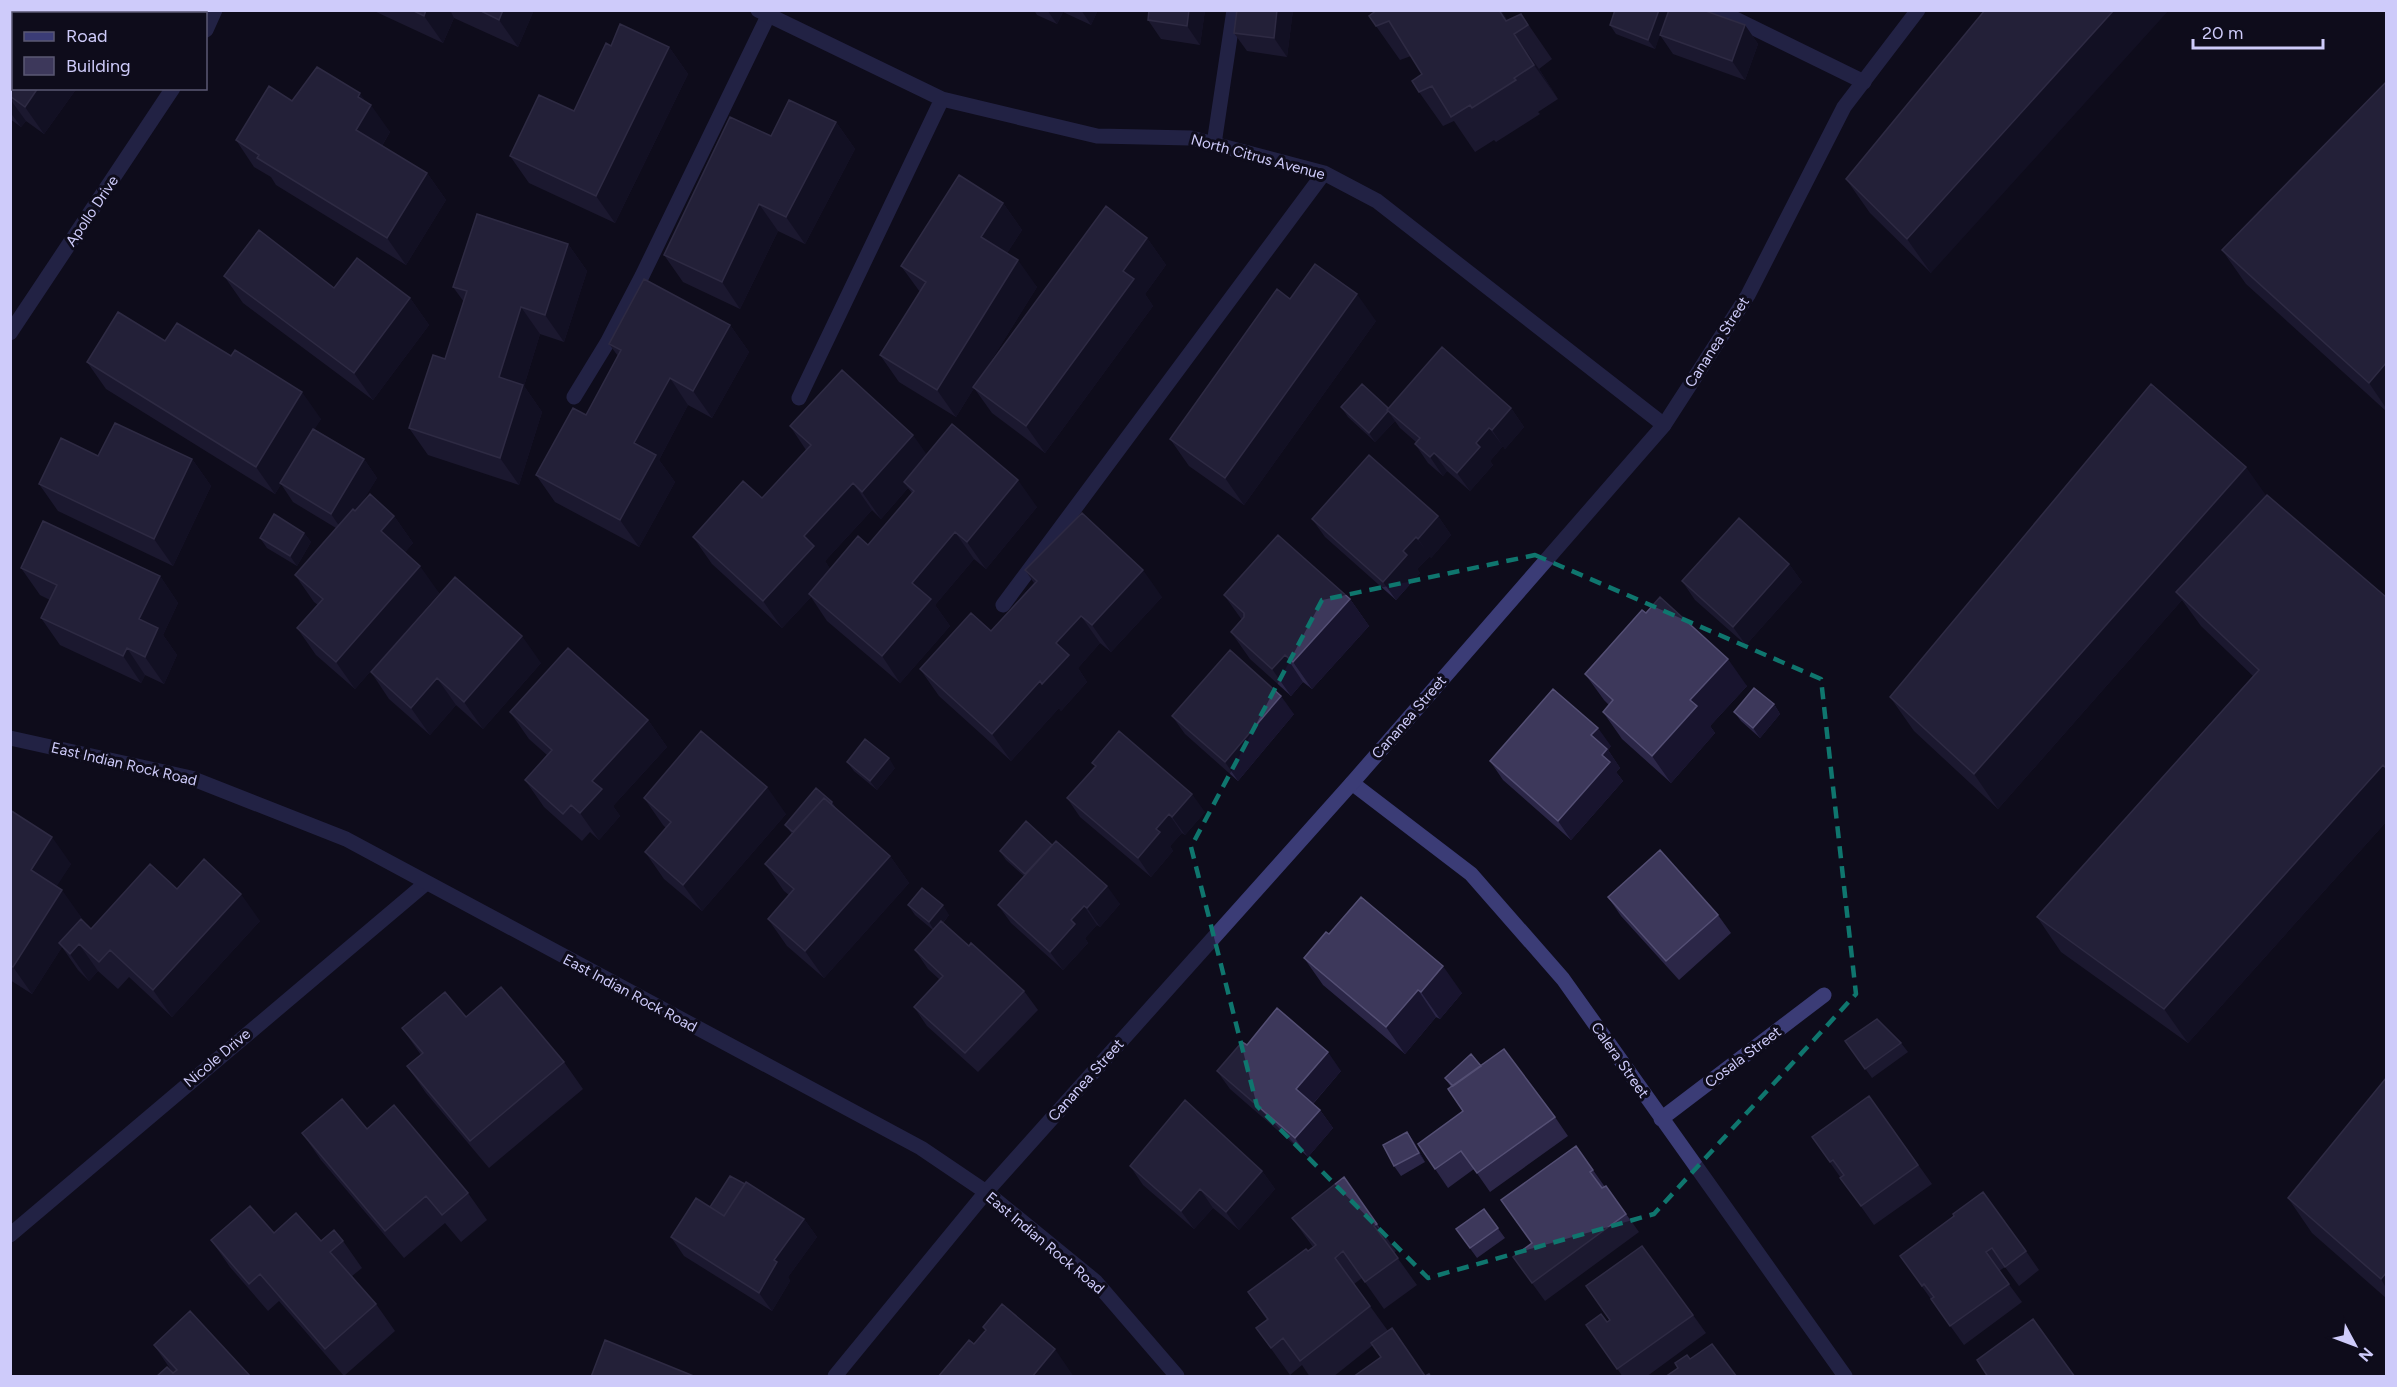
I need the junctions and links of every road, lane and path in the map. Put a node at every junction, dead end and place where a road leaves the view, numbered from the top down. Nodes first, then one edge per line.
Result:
1 (215, 10) edge
2 (1234, 10) edge
3 (1717, 10) edge
4 (1918, 10) edge
5 (763, 13) edge
6 (207, 28) edge
7 (1864, 82) junction
8 (172, 90) edge
9 (942, 99) junction
10 (1214, 144) junction
11 (1324, 173) junction
12 (10, 333) edge
13 (574, 397) dead end
14 (799, 398) dead end
15 (1664, 425) junction
16 (1003, 605) dead end
17 (10, 738) edge
18 (1352, 783) junction
19 (426, 884) junction
20 (1824, 996) dead end
21 (1662, 1119) junction
22 (986, 1192) junction
23 (10, 1235) edge
24 (835, 1377) edge
25 (1177, 1377) edge
26 (1845, 1377) edge

1 - 6 street
2 - 10 street
3 - 7 street
4 - 7 street, Cananea Street
5 - 9 street, North Citrus Avenue
5 - 13 street
7 - 15 street, Cananea Street
8 - 12 street, Apollo Drive
9 - 10 street, North Citrus Avenue
9 - 14 street
10 - 11 street, North Citrus Avenue
11 - 15 street, North Citrus Avenue
11 - 16 street
15 - 18 street, Cananea Street
17 - 19 street, East Indian Rock Road
18 - 21 street, Calera Street
18 - 22 street, Cananea Street
19 - 22 street, East Indian Rock Road
19 - 23 street, Nicole Drive
20 - 21 street, Cosala Street
21 - 26 street, Calera Street
22 - 24 street, Cananea Street
22 - 25 street, East Indian Rock Road

